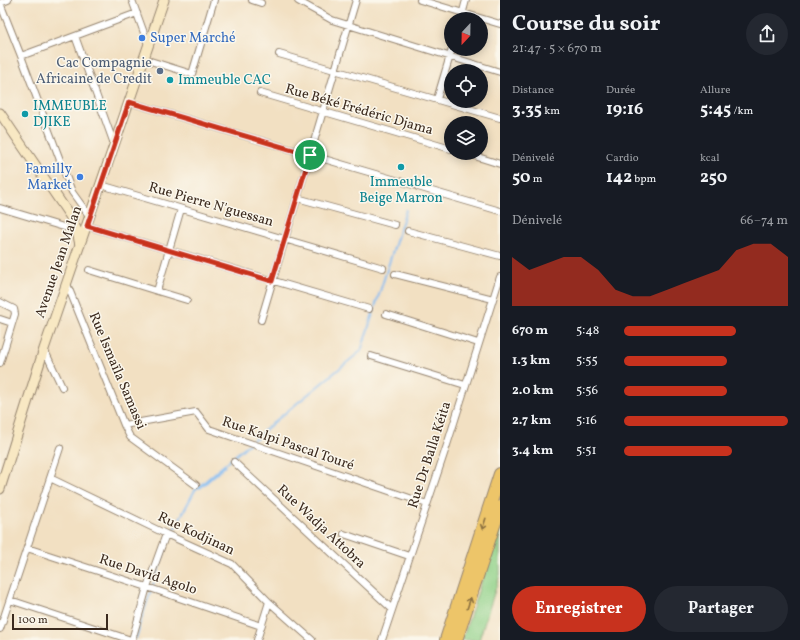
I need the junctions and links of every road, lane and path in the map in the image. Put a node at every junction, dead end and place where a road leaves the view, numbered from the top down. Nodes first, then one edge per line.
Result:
1 (8, 0) edge
2 (132, 0) edge
3 (164, 0) edge
4 (214, 0) edge
5 (252, 0) edge
6 (298, 0) edge
7 (356, 0) edge
8 (420, 0) edge
9 (466, 0) edge
10 (0, 3) edge
11 (261, 3) dead end
12 (451, 12) edge
13 (462, 12) edge
14 (137, 13) junction
15 (488, 22) edge
16 (500, 24) edge
17 (349, 26) junction
18 (75, 36) junction
19 (148, 44) junction
20 (279, 54) dead end
21 (22, 56) junction
22 (450, 57) junction
23 (144, 58) junction
24 (336, 70) junction
25 (500, 72) edge
26 (260, 93) dead end
27 (437, 99) junction
28 (129, 102) junction
29 (0, 113) edge
30 (323, 113) junction
31 (500, 118) edge
32 (115, 145) junction
33 (444, 147) edge
34 (310, 155) junction
35 (487, 160) edge
36 (500, 164) edge
37 (101, 185) junction
38 (297, 198) junction
39 (0, 208) edge
40 (181, 209) junction
41 (500, 211) edge
42 (90, 217) junction
43 (395, 225) dead end
44 (87, 226) junction
45 (77, 231) junction
46 (408, 231) dead end
47 (285, 238) junction
48 (80, 245) junction
49 (169, 250) junction
50 (500, 256) edge
51 (383, 268) dead end
52 (89, 270) dead end
53 (395, 274) dead end
54 (500, 277) edge
55 (272, 281) junction
56 (67, 284) junction
57 (157, 292) junction
58 (493, 299) junction
59 (188, 300) dead end
60 (0, 302) edge
61 (369, 308) dead end
62 (386, 314) dead end
63 (0, 318) edge
64 (260, 320) dead end
65 (12, 323) junction
66 (478, 343) junction
67 (44, 349) junction
68 (371, 356) dead end
69 (0, 363) edge
70 (465, 386) junction
71 (62, 387) dead end
72 (124, 425) junction
73 (60, 448) dead end
74 (234, 462) dead end
75 (500, 474) edge
76 (50, 478) junction
77 (196, 485) dead end
78 (0, 489) edge
79 (427, 504) junction
80 (500, 507) edge
81 (166, 534) junction
82 (344, 534) dead end
83 (27, 548) junction
84 (409, 556) junction
85 (147, 587) junction
86 (10, 600) junction
87 (270, 602) junction
88 (392, 609) junction
89 (261, 626) junction
90 (0, 629) edge
91 (131, 640) edge
92 (257, 640) edge
93 (312, 640) edge
94 (382, 640) edge
95 (446, 640) edge
96 (456, 640) edge

1 - 10 street
2 - 14 street
3 - 19 main road, Avenue Jean Malan
4 - 23 street
5 - 11 street
6 - 17 street
7 - 17 street
8 - 12 street
9 - 13 street
10 - 21 street
14 - 18 street
14 - 19 street
15 - 16 street
17 - 22 street
17 - 24 street
18 - 21 street
18 - 32 street
19 - 23 main road, Avenue Jean Malan
20 - 24 street
21 - 42 street
22 - 25 street
22 - 27 street
23 - 28 main road, Avenue Jean Malan
24 - 27 street
24 - 30 street
26 - 30 street, Rue Béké Frédéric Djama
27 - 31 street
28 - 32 main road, Avenue Jean Malan
28 - 34 street
29 - 45 main road
30 - 33 street, Rue Béké Frédéric Djama
30 - 34 street
32 - 37 main road, Avenue Jean Malan
34 - 38 street
34 - 41 street
35 - 36 street
37 - 40 street, Rue Pierre N'guessan
37 - 42 main road, Avenue Jean Malan
38 - 43 street
38 - 47 street
39 - 45 street
40 - 47 street, Rue Pierre N'guessan
40 - 49 street
42 - 44 main road, Avenue Jean Malan
44 - 48 main road, Avenue Jean Malan
44 - 49 street
45 - 48 main road
46 - 50 street
47 - 51 street, Rue Pierre N'guessan
47 - 55 street
48 - 56 main road, Avenue Jean Malan
49 - 55 street
49 - 57 street
52 - 57 street
53 - 58 street
54 - 58 street, Rue Dr Balla Kéita
55 - 61 street
55 - 64 street
56 - 67 main road, Avenue Jean Malan
56 - 72 street, Rue Ismaïla Samassi
57 - 59 street
58 - 66 street, Rue Dr Balla Kéita
60 - 65 street
62 - 66 street
63 - 65 street
65 - 69 street
66 - 70 street, Rue Dr Balla Kéita
67 - 71 street
67 - 78 main road, Avenue Jean Malan
68 - 70 street
70 - 79 street, Rue Dr Balla Kéita
72 - 77 street, Rue Ismaïla Samassi
72 - 79 street, Rue Kalpi Pascal Touré
73 - 76 street
74 - 88 street, Rue Wadja Attobra
75 -> 95 highway
76 - 81 street, Rue Kodjinan
76 - 83 street
79 - 84 street, Rue Dr Balla Kéita
96 -> 80 highway
81 - 85 street
81 - 87 street, Rue Kodjinan
82 - 84 street
83 - 85 street, Rue David Agolo
83 - 86 street
84 - 88 street, Rue Dr Balla Kéita
85 - 89 street, Rue David Agolo
85 - 91 street
86 - 90 street
86 - 91 street
87 - 89 street
87 - 93 street, Rue Kodjinan
88 - 94 street, Rue Dr Balla Kéita
89 - 92 street

